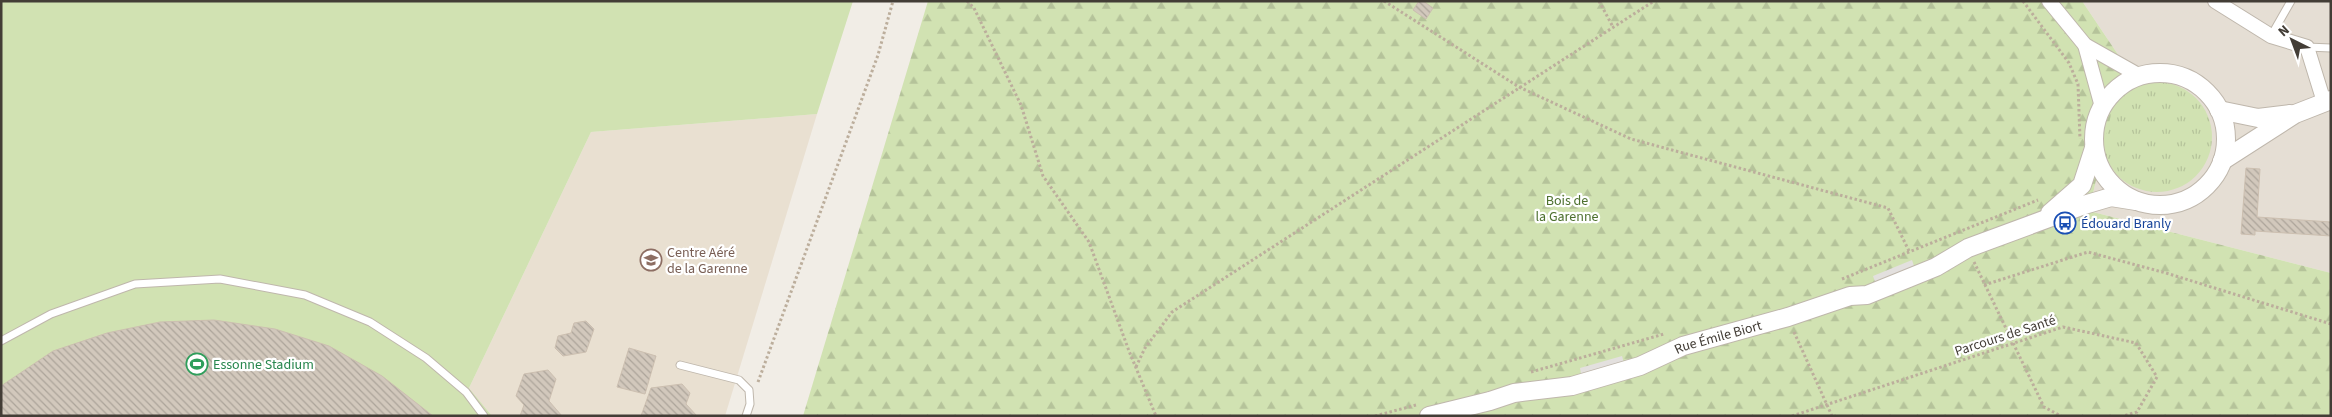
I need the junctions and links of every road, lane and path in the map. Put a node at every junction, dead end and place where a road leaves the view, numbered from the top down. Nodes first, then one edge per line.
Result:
1 (893, 1) edge
2 (968, 1) edge
3 (1384, 1) edge
4 (1599, 1) edge
5 (1654, 1) edge
6 (2023, 1) edge
7 (2048, 1) edge
8 (2215, 1) edge
9 (2291, 1) edge
10 (1613, 27) junction
11 (2271, 36) junction
12 (2085, 45) junction
13 (2307, 47) junction
14 (2331, 48) edge
15 (2140, 76) junction
16 (1519, 87) junction
17 (2328, 101) edge
18 (2102, 108) junction
19 (2219, 110) junction
20 (2295, 114) junction
21 (2087, 146) junction
22 (2222, 161) junction
23 (2041, 199) dead end
24 (2136, 201) junction
25 (2002, 235) junction
26 (1968, 248) junction
27 (1910, 251) junction
28 (1839, 280) dead end
29 (1984, 285) junction
30 (1788, 317) junction
31 (2331, 324) edge
32 (1667, 333) dead end
33 (1, 341) edge
34 (2012, 344) junction
35 (680, 365) dead end
36 (1136, 367) junction
37 (1528, 373) dead end
38 (750, 404) junction
39 (1826, 405) junction
40 (1424, 410) edge
41 (484, 416) edge
42 (746, 416) edge
43 (1156, 416) edge
44 (1375, 416) edge
45 (1792, 416) edge
46 (1832, 416) edge
47 (2061, 416) edge
48 (2123, 416) edge

1 - 38 path
2 - 36 path
3 - 16 path
4 - 10 path
5 - 10 path
6 - 21 path
7 - 12 street
8 - 11 street
9 - 11 lane
10 - 16 path
11 - 13 street
12 - 15 street
12 - 18 street
13 - 14 lane
13 - 17 street
15 - 18 street
15 - 19 street
16 - 27 path
16 - 36 path
17 - 20 street
18 - 21 street
19 - 20 street
19 - 22 street
20 - 22 street
21 - 24 street
21 - 25 street, Rue Émile Biort
22 - 24 street
23 - 27 path
24 - 25 street, Rue Émile Biort
25 - 26 street, Rue Émile Biort
26 - 29 path
26 - 30 street, Rue Émile Biort
27 - 28 path
29 - 31 path
29 - 34 path
30 - 39 path
30 - 40 street, Rue Émile Biort
32 - 37 path
33 - 41 lane
34 - 39 path, Parcours de Santé
34 - 47 path
34 - 48 path, Parcours de Santé
35 - 38 lane
36 - 43 path
38 - 42 lane
39 - 45 path, Parcours de Santé
39 - 46 path
40 - 44 path

